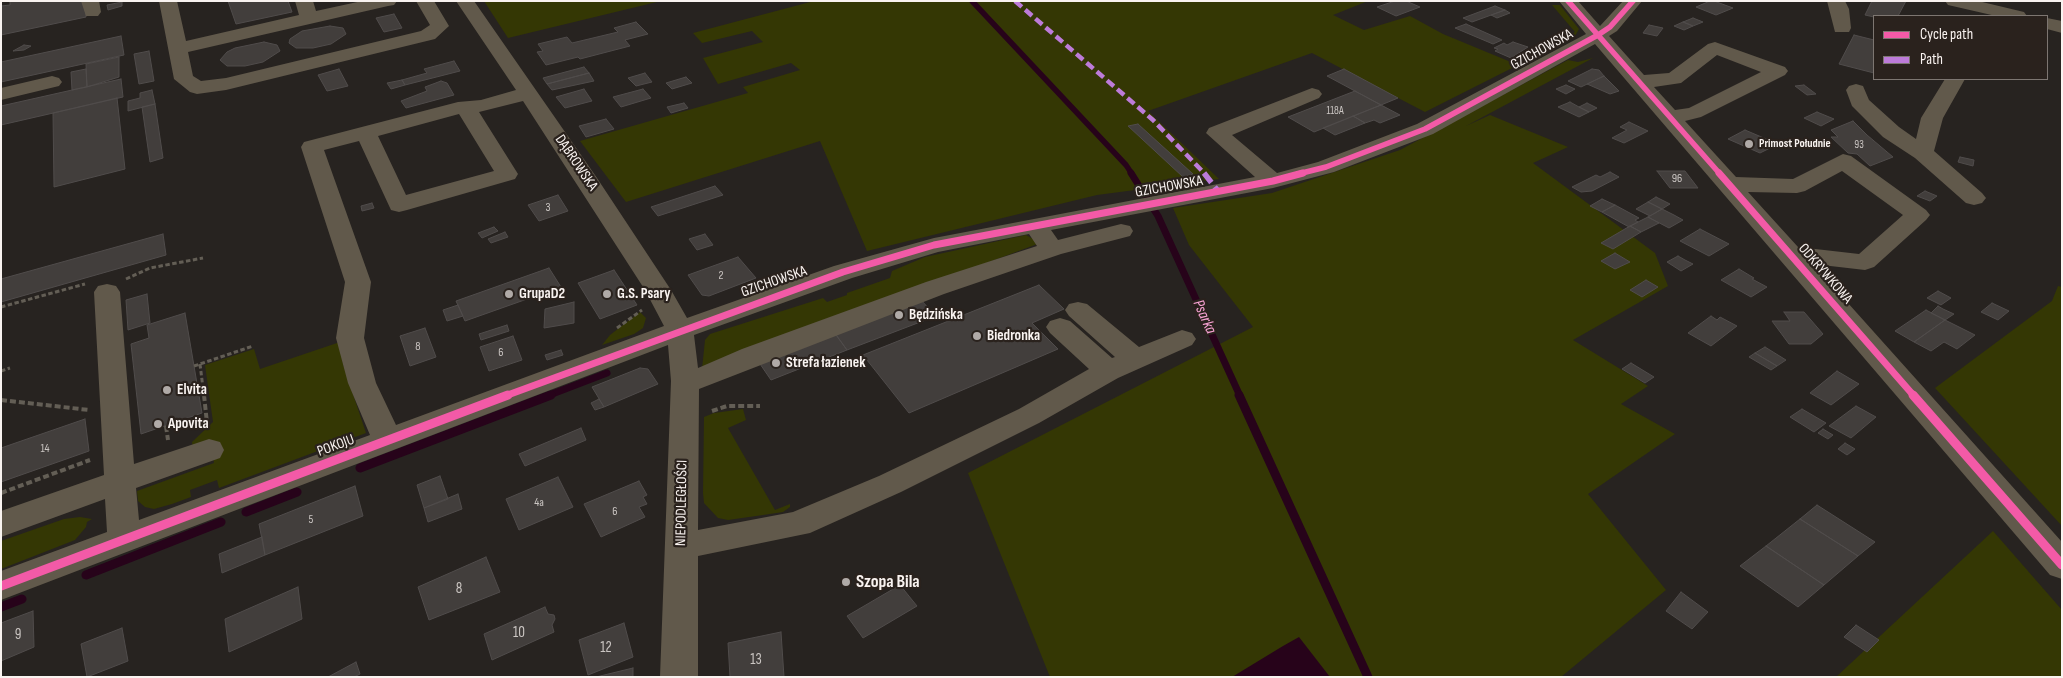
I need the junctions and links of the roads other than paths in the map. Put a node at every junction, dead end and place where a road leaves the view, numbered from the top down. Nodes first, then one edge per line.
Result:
1 (168, 1) edge
2 (388, 1) edge
3 (425, 1) edge
4 (465, 1) edge
5 (1568, 1) edge
6 (1633, 1) edge
7 (1836, 1) edge
8 (1954, 1) edge
9 (306, 10) edge
10 (1975, 11) edge
11 (2009, 15) edge
12 (2048, 23) edge
13 (2062, 27) edge
14 (1842, 28) dead end
15 (1598, 35) junction
16 (178, 49) junction
17 (1954, 80) edge
18 (52, 82) dead end
19 (1639, 82) junction
20 (1856, 90) dead end
21 (1, 94) edge
22 (528, 94) junction
23 (1312, 94) dead end
24 (465, 106) junction
25 (1669, 117) junction
26 (366, 133) junction
27 (1923, 152) junction
28 (1273, 181) junction
29 (1728, 184) junction
30 (1974, 198) dead end
31 (1121, 220) junction
32 (1036, 226) junction
33 (1052, 249) junction
34 (1789, 254) junction
35 (107, 292) dead end
36 (1069, 318) dead end
37 (680, 330) junction
38 (1182, 339) dead end
39 (1122, 365) junction
40 (685, 381) junction
41 (205, 440) road end
42 (388, 441) junction
43 (118, 482) junction
44 (1, 524) edge
45 (124, 540) junction
46 (681, 546) junction
47 (2062, 565) edge
48 (1, 586) edge
49 (678, 677) edge

1 - 16 street
2 - 9 street
3 - 16 street
4 - 22 street, DĄBROWSKA
5 - 15 street, ODKRYWKOWA
6 - 15 street, GZICHOWSKA
7 - 14 street
8 - 10 street
9 - 16 street
10 - 11 street
12 - 13 street
15 - 19 street, ODKRYWKOWA
15 - 28 street, GZICHOWSKA
17 - 27 street
18 - 21 street
19 - 25 street, ODKRYWKOWA
19 - 25 street
20 - 27 street
22 - 24 street
22 - 37 street, DĄBROWSKA
23 - 28 street
24 - 26 street
24 - 26 street
25 - 29 street, ODKRYWKOWA
26 - 42 street
27 - 30 street
28 - 31 street, GZICHOWSKA
29 - 34 street, ODKRYWKOWA
29 - 34 street
31 - 32 street, GZICHOWSKA
31 - 33 street
32 - 33 street
32 - 37 street, GZICHOWSKA
33 - 40 street
34 - 47 street, ODKRYWKOWA
35 - 43 street
36 - 39 street
37 - 40 street, NIEPODLEGŁOŚCI
37 - 42 street, POKOJU
38 - 39 street
39 - 46 street
40 - 46 street, NIEPODLEGŁOŚCI
41 - 43 street
42 - 45 street, POKOJU
43 - 44 street
43 - 45 street
45 - 48 street, POKOJU
46 - 49 street, NIEPODLEGŁOŚCI

